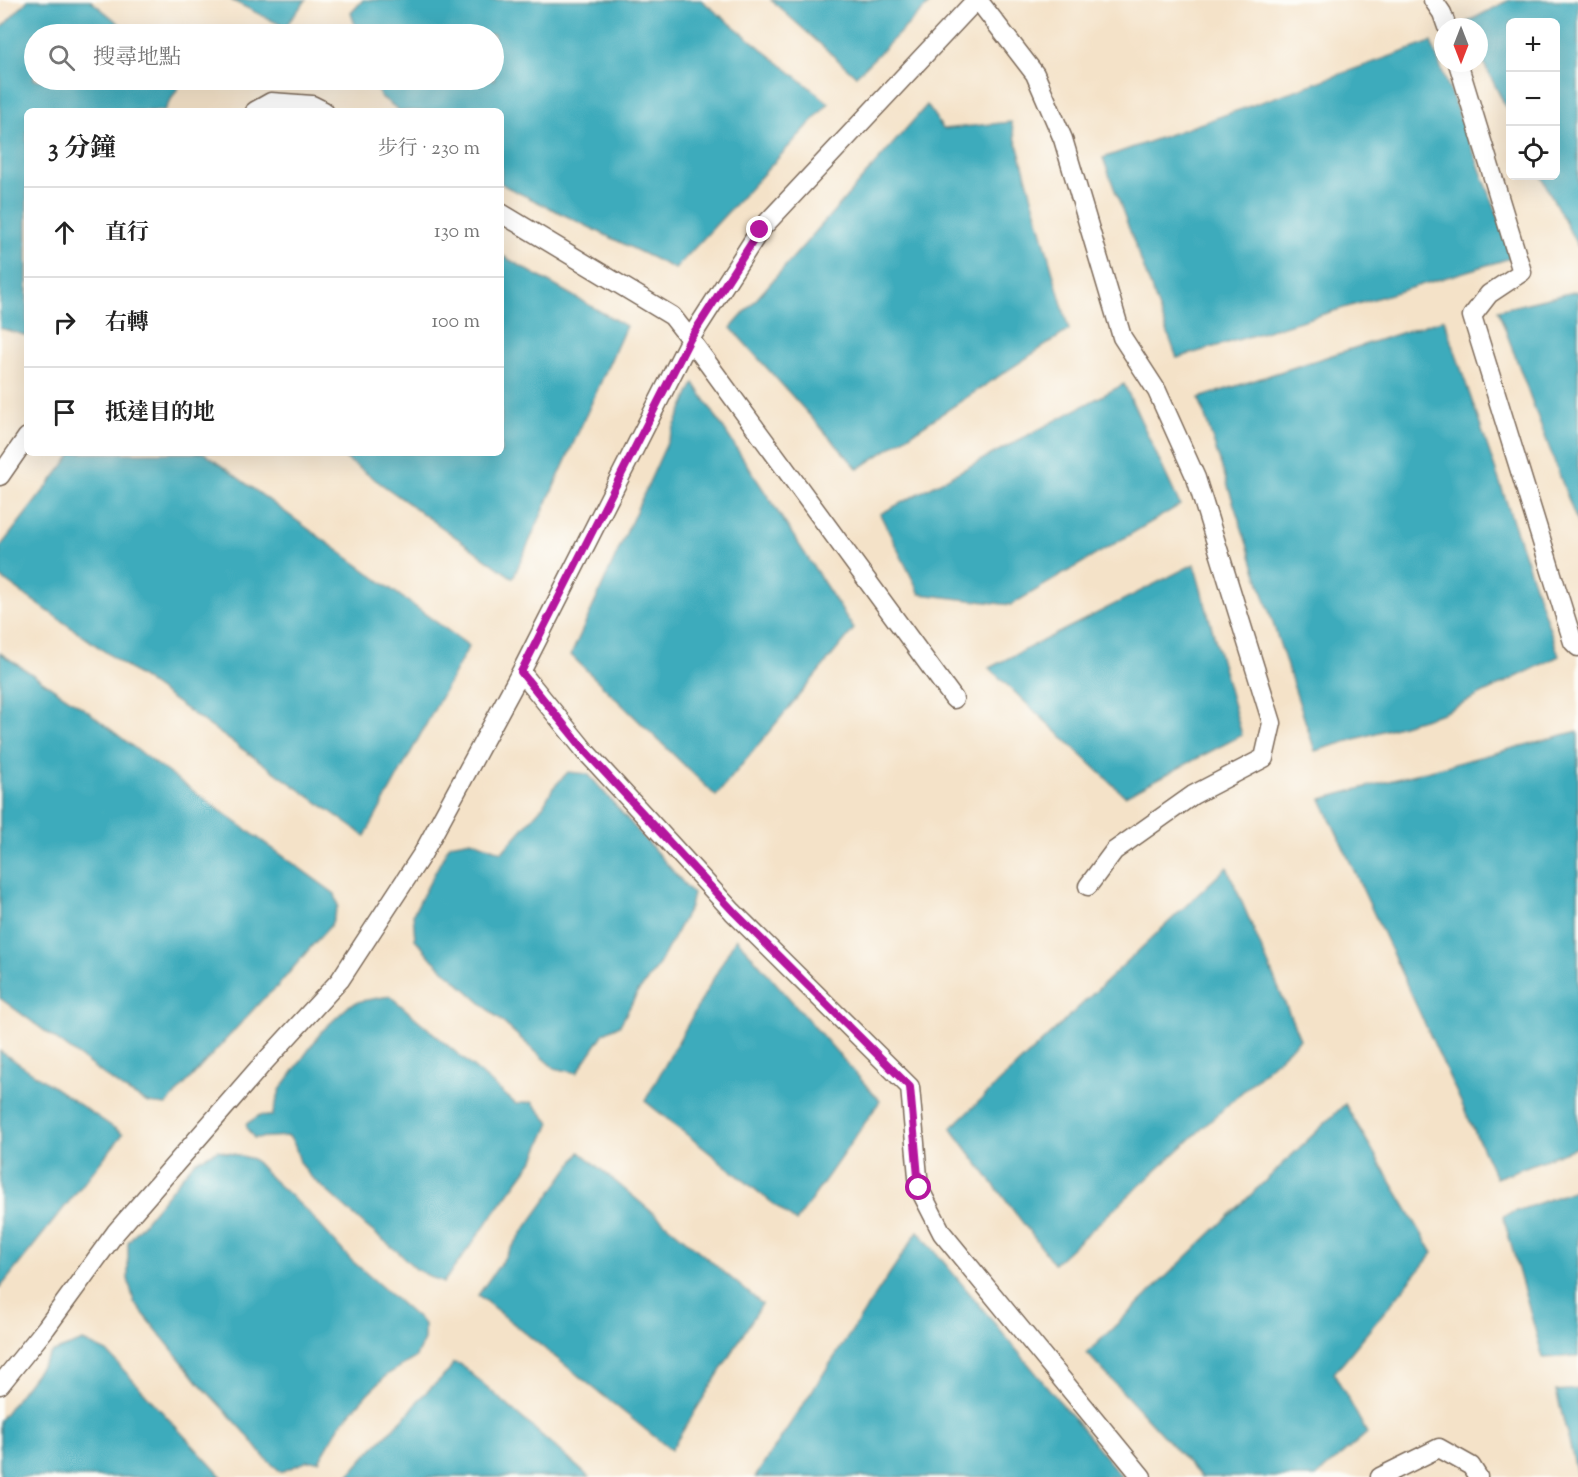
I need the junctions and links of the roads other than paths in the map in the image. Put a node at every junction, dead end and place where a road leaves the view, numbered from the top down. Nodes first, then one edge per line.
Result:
1 (977, 0) edge
2 (1433, 0) edge
3 (1444, 18) edge
4 (1461, 72) edge
5 (260, 108) edge
6 (318, 108) edge
7 (504, 215) edge
8 (690, 339) junction
9 (24, 440) edge
10 (0, 476) edge
11 (1578, 647) edge
12 (521, 672) junction
13 (954, 699) dead end
14 (1088, 886) dead end
15 (0, 1385) edge
16 (1142, 1477) edge
17 (1380, 1477) edge
18 (1479, 1477) edge

1 - 8 lane
1 - 14 lane
2 - 3 lane
4 - 11 lane
5 - 6 lane
7 - 8 lane
8 - 12 lane
8 - 13 lane
9 - 10 lane
12 - 15 lane
12 - 16 lane
17 - 18 lane

